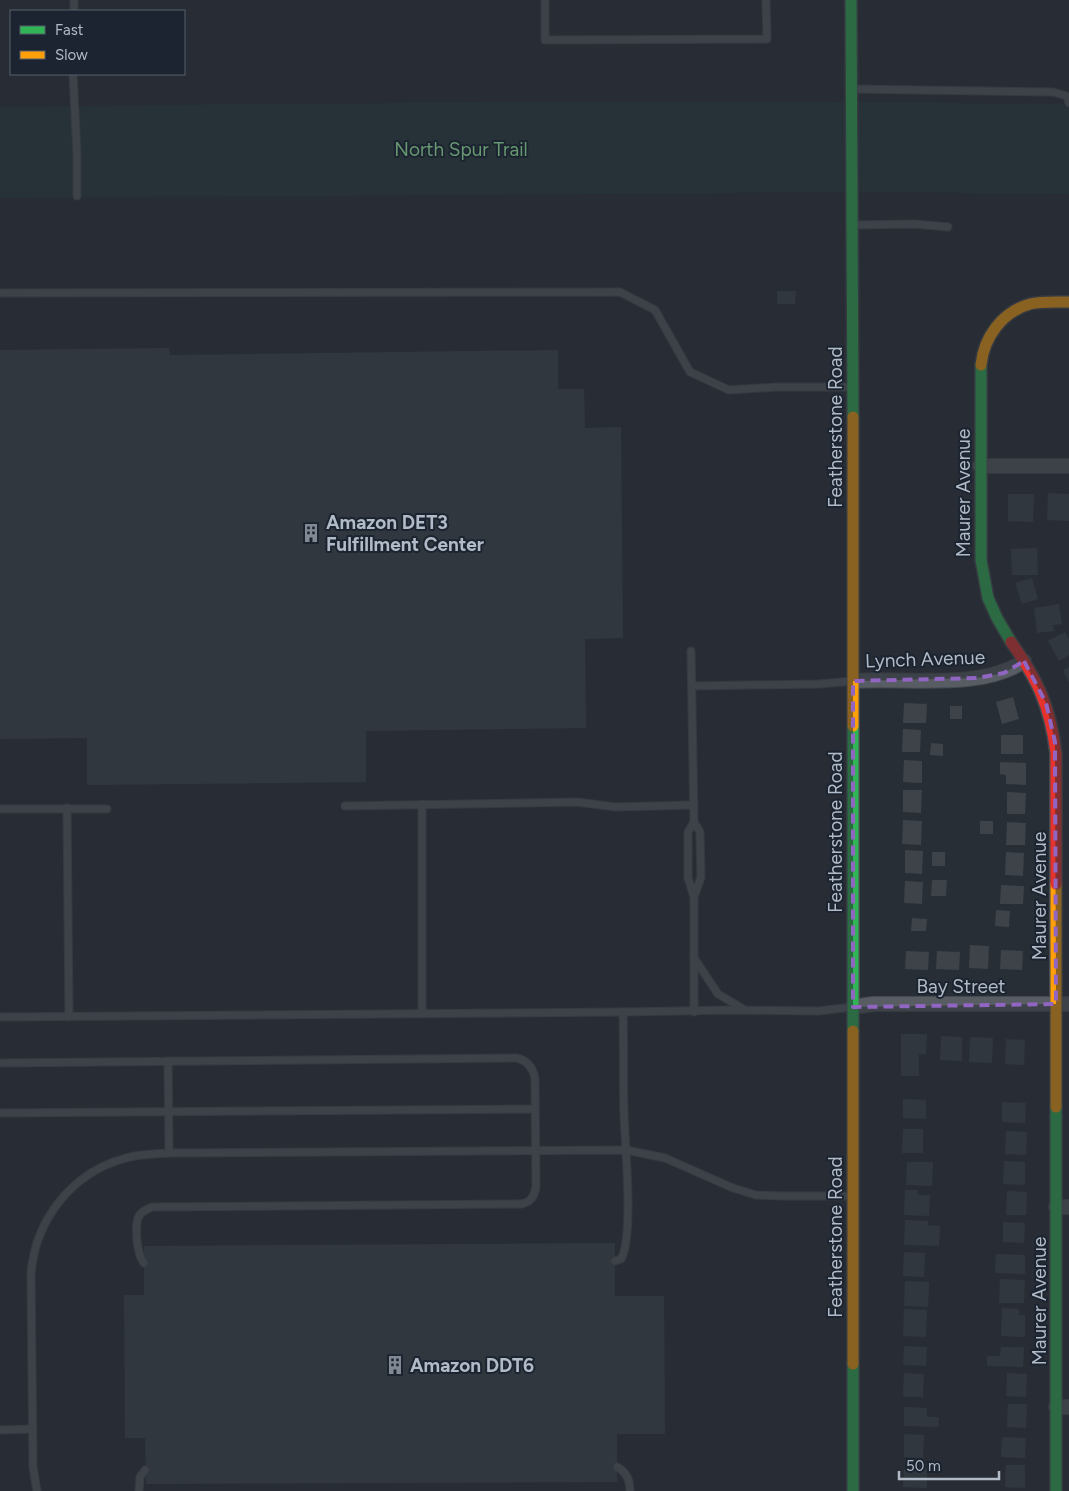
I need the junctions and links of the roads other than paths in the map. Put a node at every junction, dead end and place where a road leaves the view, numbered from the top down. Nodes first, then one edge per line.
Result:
1 (544, 0) edge
2 (766, 0) edge
3 (851, 0) edge
4 (73, 75) edge
5 (852, 89) junction
6 (1069, 104) edge
7 (77, 196) dead end
8 (853, 225) junction
9 (948, 227) dead end
10 (0, 292) edge
11 (1069, 302) edge
12 (852, 388) junction
13 (980, 466) junction
14 (1069, 466) edge
15 (691, 651) dead end
16 (1024, 661) junction
17 (853, 681) junction
18 (692, 686) junction
19 (422, 804) junction
20 (694, 805) junction
21 (345, 806) dead end
22 (67, 808) junction
23 (0, 809) edge
24 (107, 809) dead end
25 (694, 822) junction
26 (694, 897) junction
27 (694, 958) junction
28 (1063, 1004) edge
29 (853, 1007) junction
30 (748, 1011) junction
31 (624, 1012) junction
32 (694, 1012) junction
33 (422, 1014) junction
34 (0, 1017) edge
35 (69, 1017) junction
36 (168, 1061) junction
37 (0, 1063) edge
38 (535, 1109) junction
39 (168, 1112) junction
40 (0, 1114) edge
41 (536, 1150) junction
42 (626, 1150) junction
43 (169, 1153) junction
44 (853, 1196) junction
45 (1063, 1207) edge
46 (615, 1261) dead end
47 (144, 1263) dead end
48 (1063, 1407) edge
49 (0, 1430) edge
50 (32, 1430) junction
51 (617, 1467) dead end
52 (146, 1470) dead end
53 (36, 1491) edge
54 (139, 1491) edge
55 (630, 1491) edge
56 (853, 1491) edge
57 (1056, 1491) edge

1 - 2 lane
3 - 5 street, Featherstone Road
4 - 7 lane
5 - 6 lane
5 - 8 street, Featherstone Road
8 - 9 lane
8 - 12 street, Featherstone Road
10 - 12 lane
11 - 13 street, Maurer Avenue
12 - 17 street, Featherstone Road
13 - 14 street
13 - 16 street, Maurer Avenue
15 - 18 lane
16 - 17 street, Lynch Avenue
16 - 28 street, Maurer Avenue
17 - 18 lane
17 - 29 street, Featherstone Road
18 - 20 lane
19 - 20 lane
19 - 21 lane
19 - 33 lane
20 - 25 lane
22 - 23 lane
22 - 24 lane
22 - 35 lane
25 - 26 lane
25 - 26 lane
26 - 27 lane
27 - 30 lane
27 - 32 lane
28 - 29 street, Bay Street
28 - 45 street, Maurer Avenue
29 - 30 lane
29 - 44 street, Featherstone Road
30 - 32 lane
31 - 32 lane
31 - 33 lane
31 - 42 lane
33 - 35 lane
34 - 35 lane
36 - 37 lane
36 - 38 lane
36 - 39 lane
38 - 39 lane
38 - 41 lane
39 - 40 lane
39 - 43 lane
41 - 42 lane
41 - 43 lane
41 - 47 lane
42 - 44 lane
42 - 46 lane
43 - 50 lane
44 - 56 street, Featherstone Road
45 - 48 street, Maurer Avenue
48 - 57 street, Maurer Avenue
49 - 50 lane
50 - 53 lane
51 - 55 lane
52 - 54 lane

